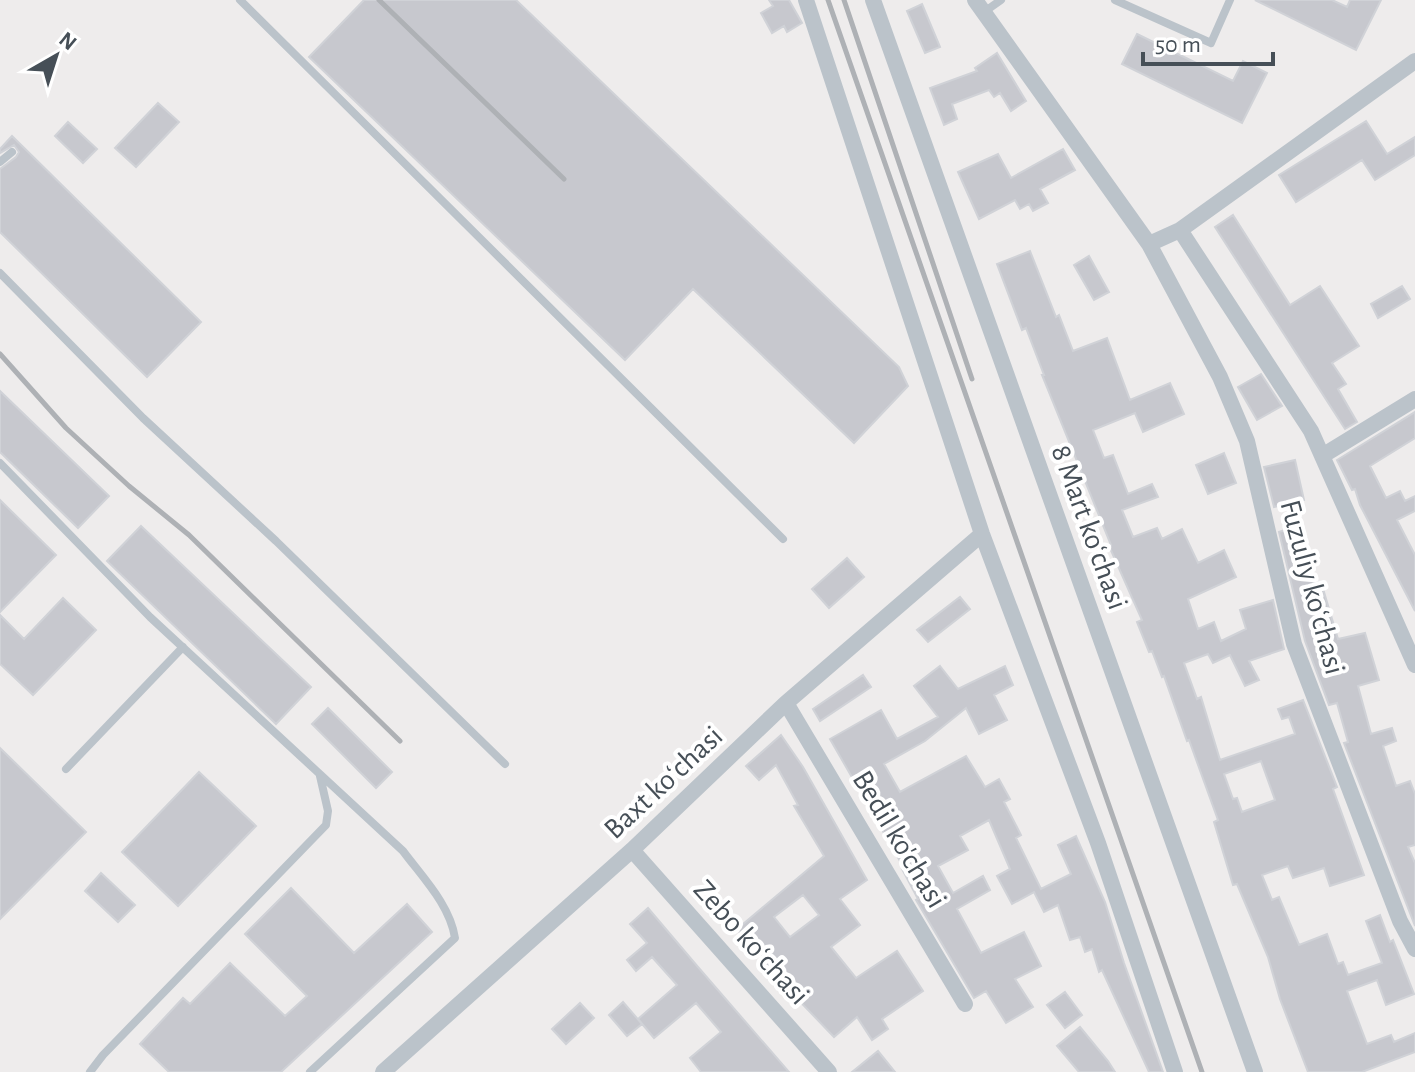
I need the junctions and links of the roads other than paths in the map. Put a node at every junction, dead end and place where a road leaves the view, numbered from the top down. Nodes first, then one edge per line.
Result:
1 (240, 0) edge
2 (806, 0) edge
3 (873, 0) edge
4 (1001, 0) edge
5 (1115, 0) edge
6 (1230, 0) edge
7 (979, 6) edge
8 (1415, 61) edge
9 (12, 152) dead end
10 (0, 162) edge
11 (1180, 230) junction
12 (1149, 244) junction
13 (0, 273) edge
14 (1415, 399) edge
15 (1322, 456) junction
16 (0, 463) edge
17 (982, 534) junction
18 (783, 539) dead end
19 (183, 647) junction
20 (1415, 665) edge
21 (786, 703) junction
22 (505, 764) dead end
23 (66, 769) dead end
24 (320, 775) junction
25 (632, 850) junction
26 (1415, 949) edge
27 (965, 1004) dead end
28 (90, 1072) edge
29 (310, 1072) edge
30 (383, 1072) edge
31 (829, 1072) edge
32 (1175, 1072) edge
33 (1255, 1072) edge

1 - 18 lane
2 - 17 street
3 - 33 street, 8 Mart koʻchasi
4 - 7 lane
5 - 6 lane
7 - 12 street, Fuzuliy koʻchasi
8 - 11 street
9 - 10 lane
11 - 12 street
11 - 15 street, Fuzuliy koʻchasi
12 - 26 street, Fuzuliy koʻchasi
13 - 22 lane
14 - 15 street
15 - 20 street, Fuzuliy koʻchasi
16 - 19 lane
17 - 21 street, Baxt koʻchasi
17 - 32 street
19 - 23 lane
19 - 24 lane
21 - 25 street, Baxt koʻchasi
21 - 27 street, Bedil ko'chasi
24 - 28 lane
24 - 29 lane
25 - 30 street, Baxt koʻchasi
25 - 31 street, Zebo koʻchasi

